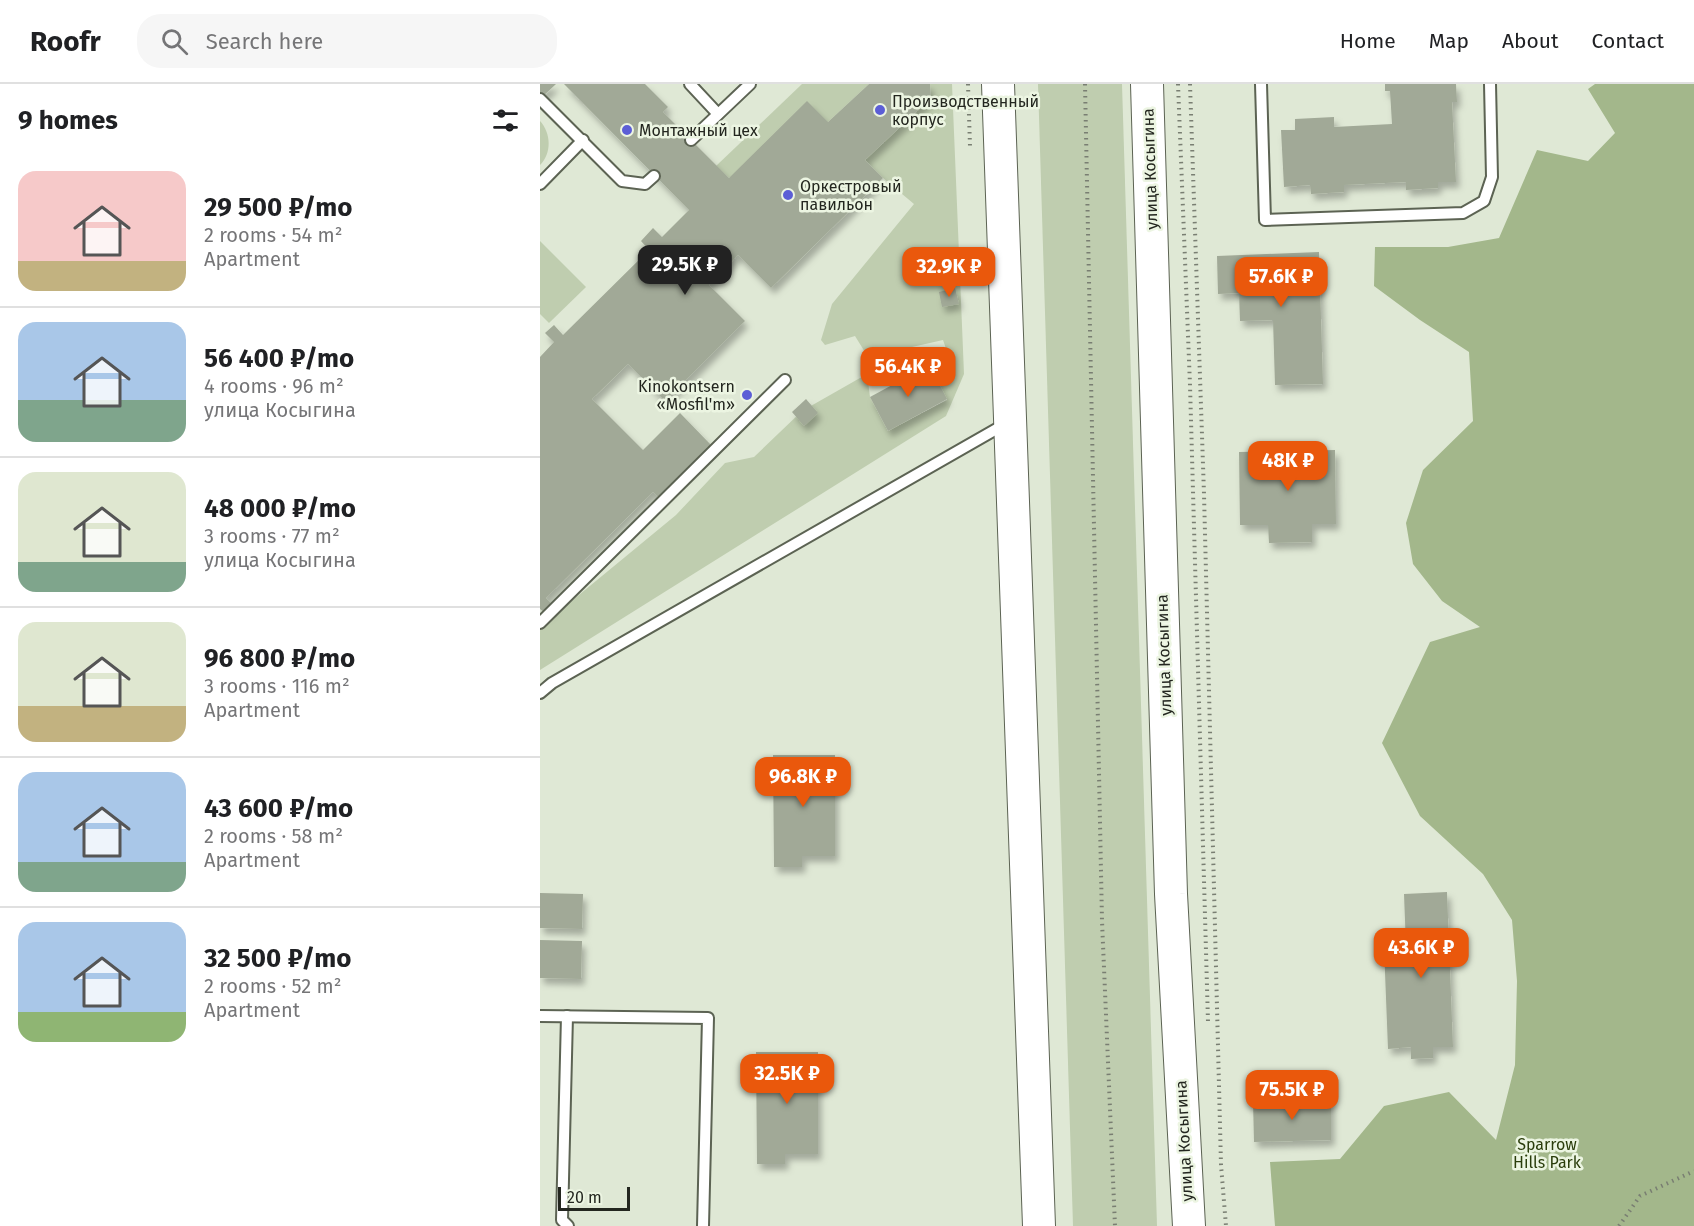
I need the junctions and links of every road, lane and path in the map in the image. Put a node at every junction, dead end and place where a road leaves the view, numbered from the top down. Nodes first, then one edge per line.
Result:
1 (690, 84) edge
2 (750, 84) edge
3 (998, 84) edge
4 (1085, 84) edge
5 (1147, 84) edge
6 (1178, 84) edge
7 (1190, 84) edge
8 (1261, 84) edge
9 (1490, 84) edge
10 (540, 99) edge
11 (718, 114) junction
12 (583, 140) junction
13 (691, 140) dead end
14 (654, 176) dead end
15 (540, 184) edge
16 (785, 380) dead end
17 (1010, 421) junction
18 (540, 623) edge
19 (540, 693) edge
20 (540, 1016) edge
21 (567, 1016) junction
22 (1208, 1024) dead end
23 (1694, 1171) edge
24 (568, 1226) edge
25 (703, 1226) edge
26 (1039, 1226) edge
27 (1115, 1226) edge
28 (1189, 1226) edge
29 (1226, 1226) edge
30 (1619, 1226) edge

1 - 11 lane
2 - 11 lane
3 - 17 main road
4 - 27 path
5 - 28 main road, улица Косыгина
6 - 22 path
7 - 29 path
8 - 9 lane
10 - 12 lane
11 - 13 lane
12 - 14 lane
12 - 15 lane
16 - 18 lane
17 - 19 lane
17 - 26 main road
20 - 21 lane
21 - 24 lane
21 - 25 lane
23 - 30 path

